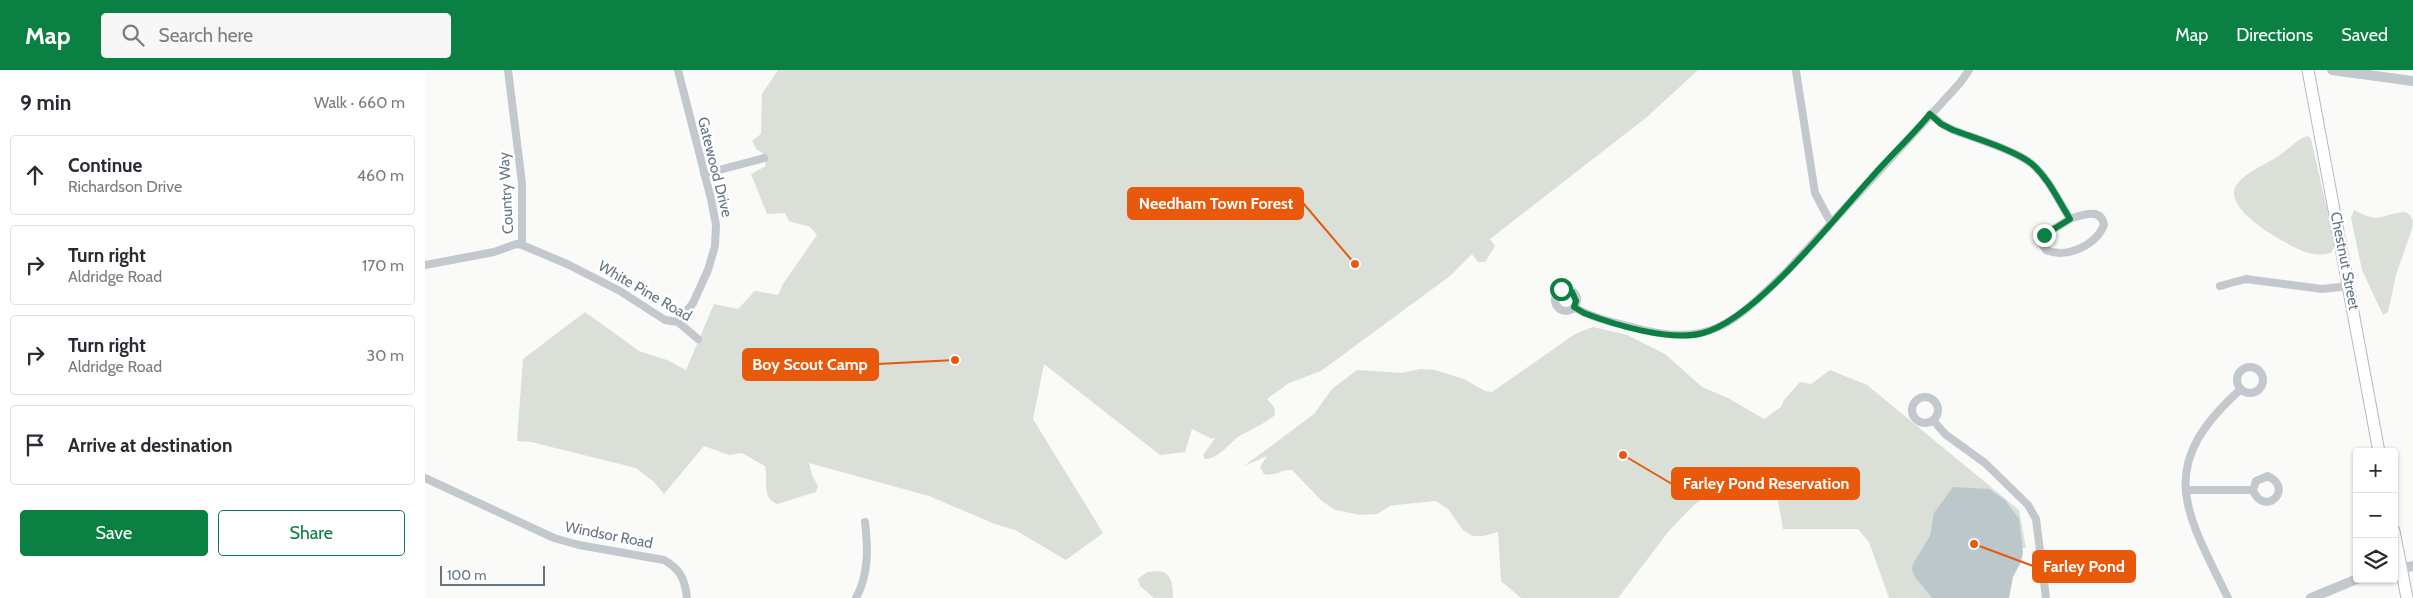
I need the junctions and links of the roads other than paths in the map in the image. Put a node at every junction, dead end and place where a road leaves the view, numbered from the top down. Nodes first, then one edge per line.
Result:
1 (508, 70) edge
2 (678, 70) edge
3 (1969, 70) edge
4 (2309, 70) edge
5 (2332, 70) edge
6 (1796, 71) dead end
7 (2413, 81) edge
8 (1930, 114) junction
9 (764, 158) dead end
10 (704, 174) junction
11 (2070, 219) junction
12 (1831, 223) junction
13 (522, 246) junction
14 (425, 266) edge
15 (2220, 286) dead end
16 (2349, 286) junction
17 (1574, 307) dead end
18 (678, 322) junction
19 (698, 339) dead end
20 (2241, 389) dead end
21 (1933, 420) dead end
22 (2378, 448) edge
23 (425, 478) edge
24 (2186, 490) junction
25 (2253, 490) dead end
26 (865, 522) dead end
27 (2413, 566) edge
28 (2398, 569) edge
29 (2353, 581) edge
30 (687, 598) edge
31 (856, 598) edge
32 (2046, 598) edge
33 (2228, 598) edge
34 (2311, 598) edge
35 (2407, 598) edge

1 - 13 street, Country Way
2 - 10 street, Gatewood Drive
3 - 8 street
4 - 16 main road, Chestnut Street
5 - 7 street
6 - 12 street
8 - 11 street
8 - 12 street
9 - 10 street
10 - 18 street, Gatewood Drive
11 - 11 street
12 - 17 street
13 - 14 street, Country Way
13 - 18 street, White Pine Road
15 - 16 street
16 - 22 main road, Chestnut Street
18 - 19 street, White Pine Road
20 - 24 street
21 - 32 street
23 - 30 street, Windsor Road
24 - 25 street
24 - 33 street
26 - 31 street
27 - 28 street
28 - 35 main road
29 - 34 street

